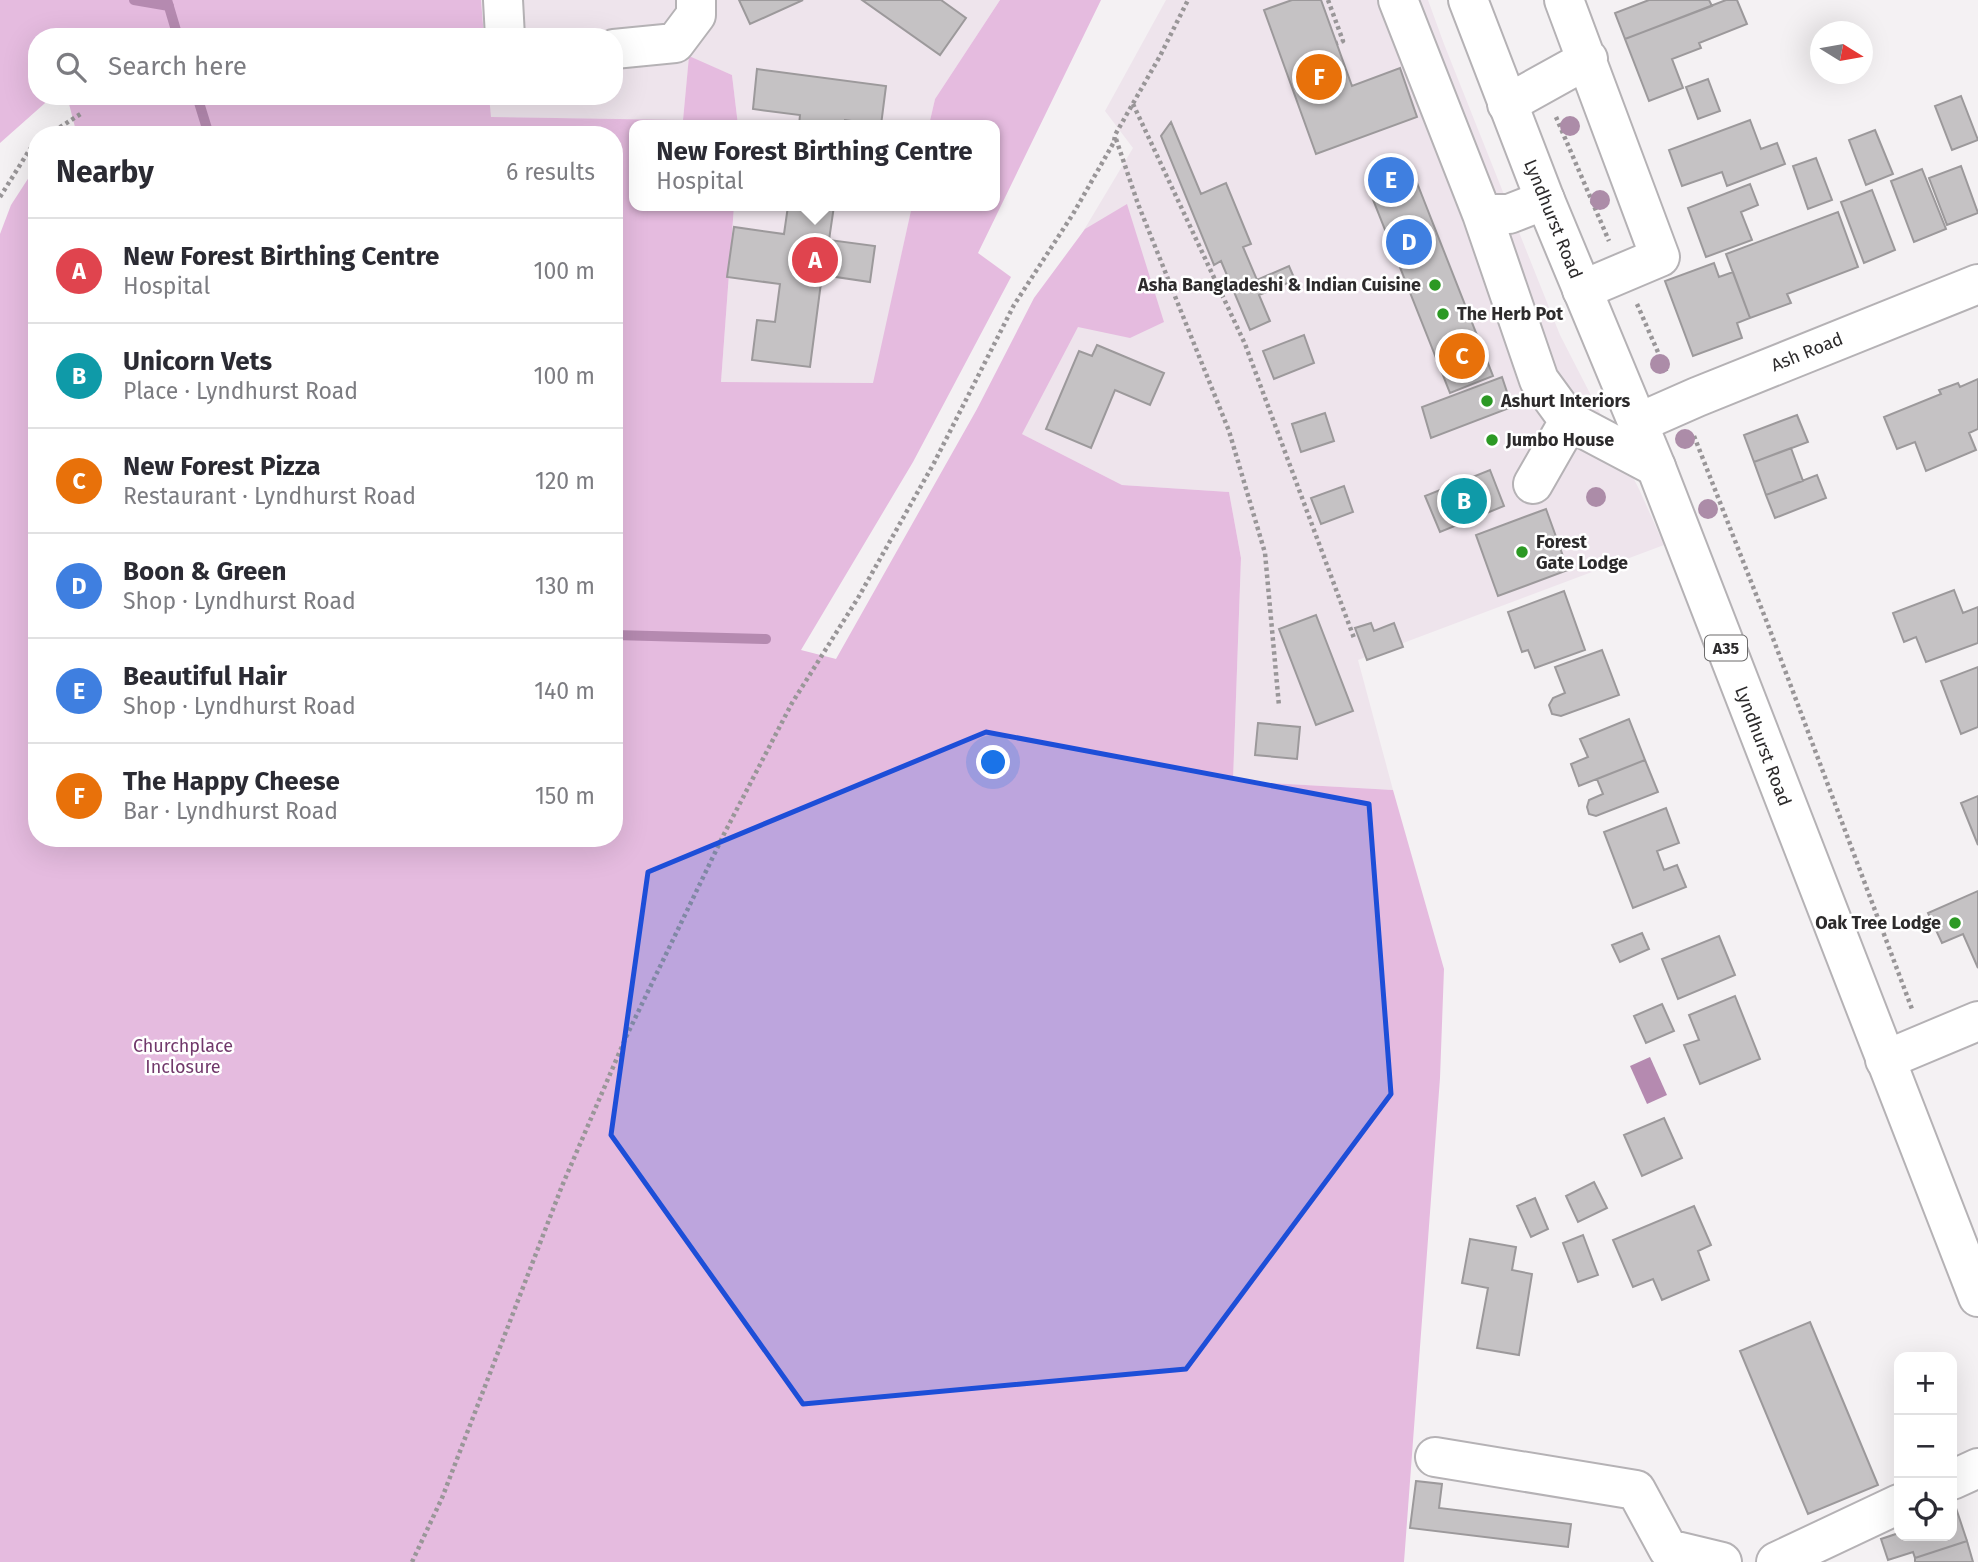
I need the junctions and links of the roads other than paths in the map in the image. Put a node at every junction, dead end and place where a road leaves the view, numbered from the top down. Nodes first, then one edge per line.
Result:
1 (503, 0) edge
2 (696, 0) edge
3 (1398, 0) edge
4 (1468, 0) edge
5 (1564, 0) edge
6 (505, 28) edge
7 (623, 48) edge
8 (1588, 60) junction
9 (1507, 104) junction
10 (1545, 200) junction
11 (1482, 214) junction
12 (1978, 284) edge
13 (1582, 290) junction
14 (1569, 421) junction
15 (1637, 423) junction
16 (1656, 467) junction
17 (1533, 484) dead end
18 (1978, 1021) edge
19 (1885, 1060) junction
20 (1978, 1297) edge
21 (1435, 1457) dead end
22 (1978, 1468) edge
23 (1956, 1478) edge
24 (1894, 1506) edge
25 (1722, 1562) edge
26 (1776, 1562) edge

1 - 6 main road
2 - 7 main road
3 - 11 main road
4 - 9 main road, Lyndhurst Road / A35
5 - 8 main road
8 - 9 main road
8 - 13 main road
9 - 10 main road, Lyndhurst Road / A35
10 - 11 main road
10 - 13 main road, Lyndhurst Road / A35
11 - 14 main road
12 - 15 main road, Ash Road
13 - 15 main road, Lyndhurst Road / A35
14 - 16 main road
14 - 17 main road
15 - 16 main road, Lyndhurst Road / A35
16 - 19 main road, Lyndhurst Road / A35
18 - 19 main road
19 - 20 main road, Lyndhurst Road / A35
21 - 25 main road
22 - 23 main road
24 - 26 main road

